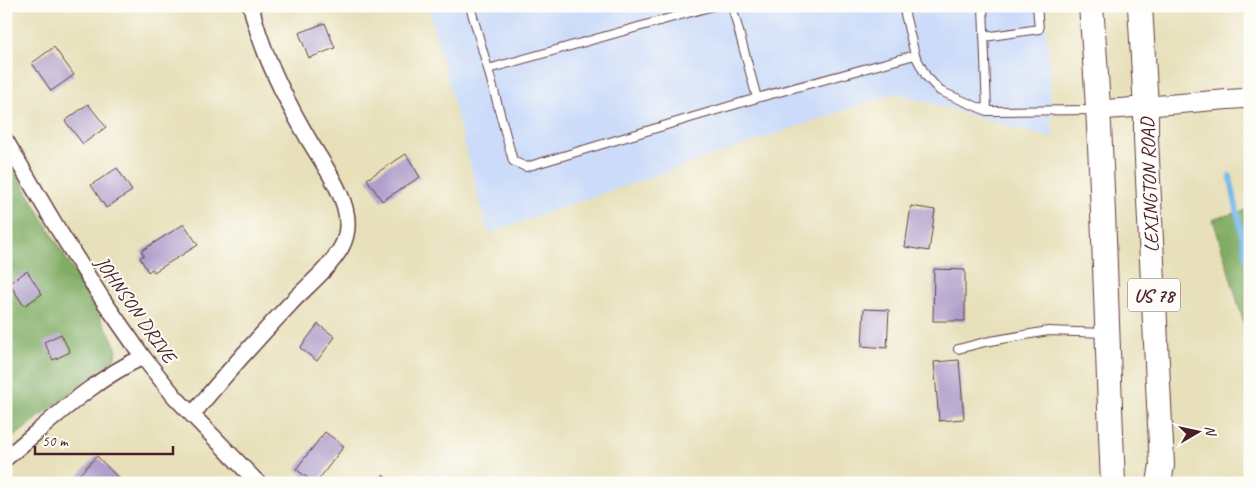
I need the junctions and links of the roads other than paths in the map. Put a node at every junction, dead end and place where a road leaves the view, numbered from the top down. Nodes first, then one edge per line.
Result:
1 (251, 6) edge
2 (470, 6) edge
3 (713, 6) edge
4 (732, 6) edge
5 (903, 6) edge
6 (983, 6) edge
7 (1037, 6) edge
8 (1091, 6) edge
9 (1140, 6) edge
10 (984, 37) junction
11 (915, 55) junction
12 (488, 69) junction
13 (757, 98) junction
14 (1250, 98) edge
15 (1146, 108) junction
16 (1098, 110) junction
17 (987, 111) junction
18 (6, 141) edge
19 (1107, 333) junction
20 (958, 349) dead end
21 (143, 357) junction
22 (192, 415) junction
23 (6, 458) edge
24 (258, 483) edge
25 (1113, 483) edge
26 (1160, 483) edge

1 - 22 street
2 - 12 lane
3 - 12 lane
4 - 13 lane
5 - 11 lane
6 - 10 lane
7 - 10 lane
8 - 16 highway, US 78
9 - 15 highway, LEXINGTON ROAD / US 78
10 - 17 lane
11 - 13 lane
11 - 17 lane
12 - 13 lane
14 - 15 street
15 - 16 street
15 - 26 highway, LEXINGTON ROAD / US 78
16 - 17 lane
16 - 19 highway, US 78
18 - 21 street, JOHNSON DRIVE
19 - 20 lane
19 - 25 highway, US 78
21 - 22 street, JOHNSON DRIVE
21 - 23 street
22 - 24 street, JOHNSON DRIVE

